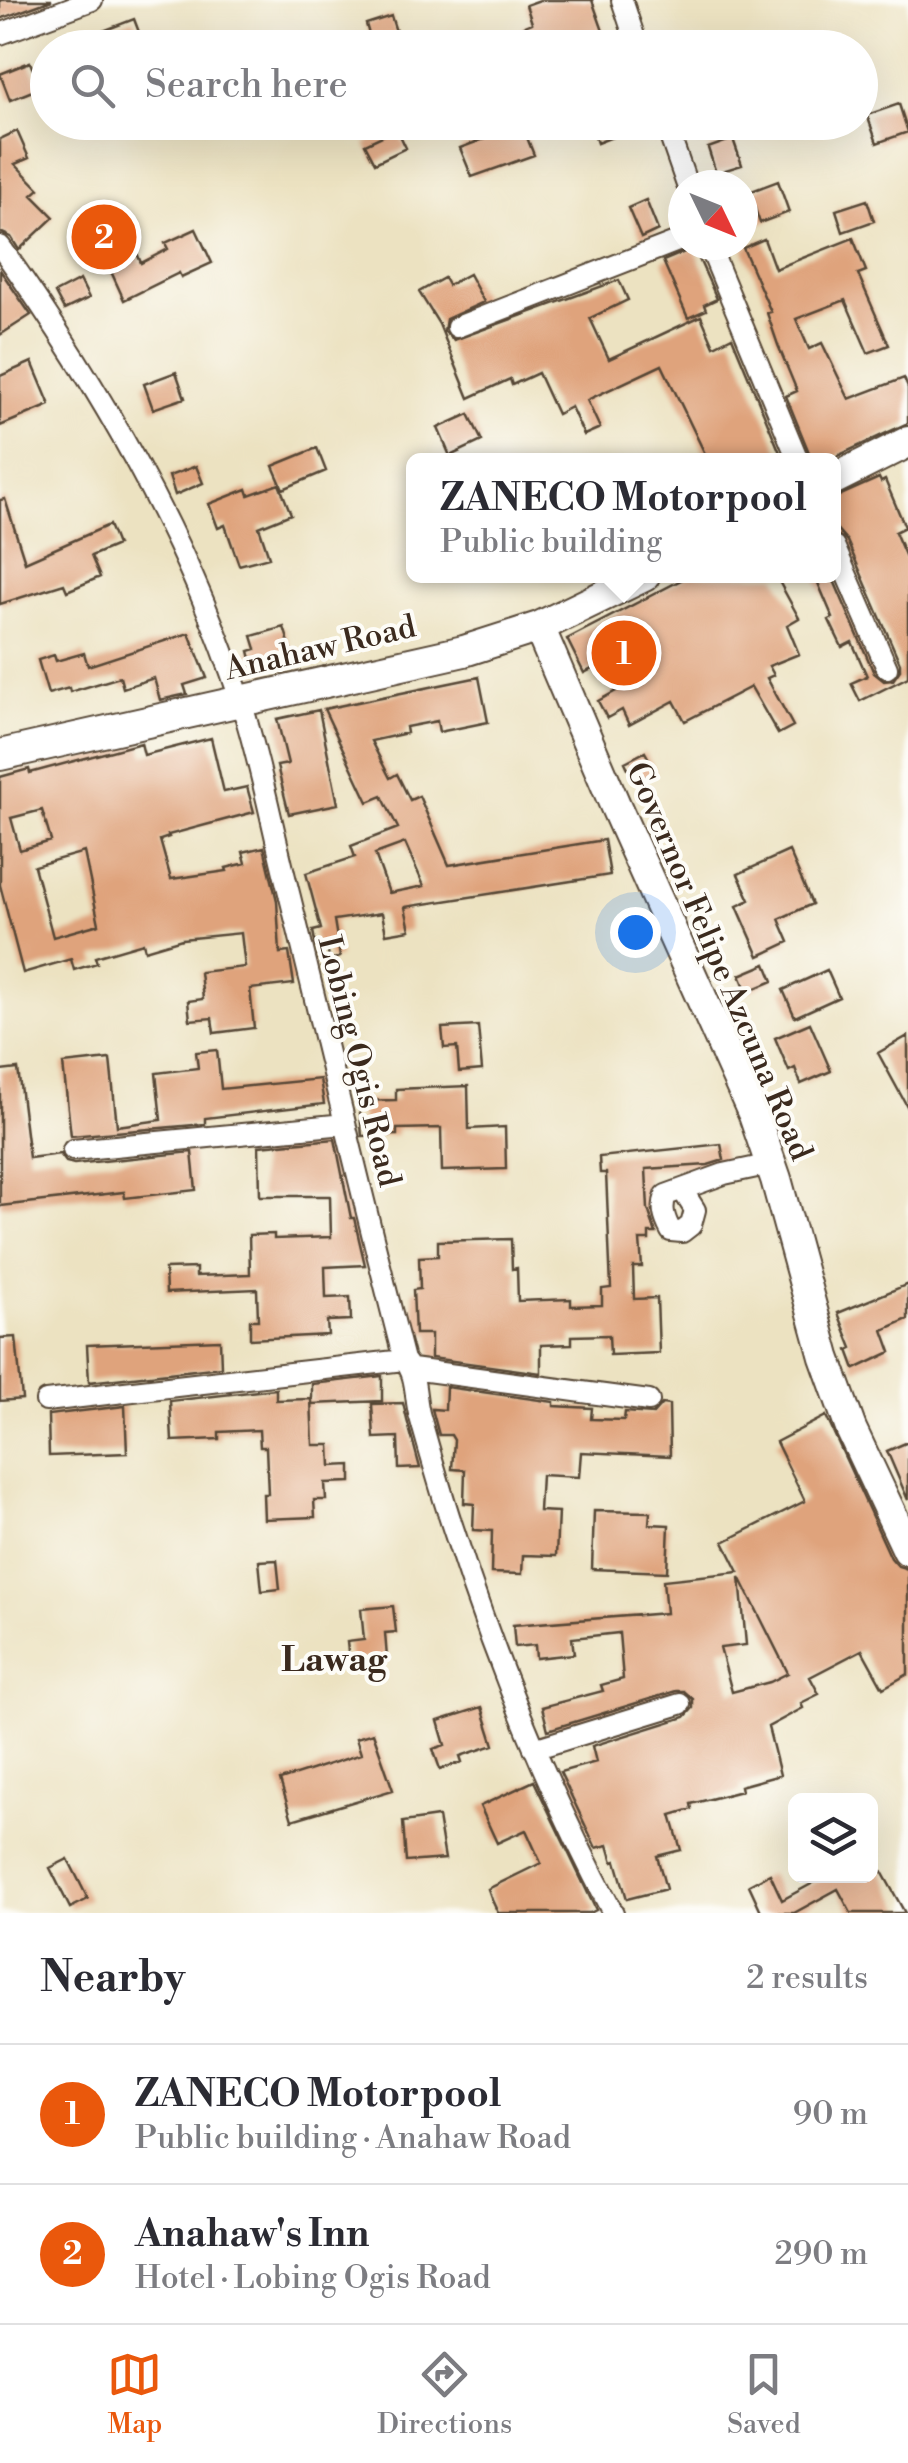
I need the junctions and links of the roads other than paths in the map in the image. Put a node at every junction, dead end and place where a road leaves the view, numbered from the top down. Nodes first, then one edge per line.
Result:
1 (92, 0) edge
2 (622, 0) edge
3 (632, 30) edge
4 (0, 34) edge
5 (671, 140) edge
6 (682, 170) edge
7 (668, 245) edge
8 (0, 246) edge
9 (715, 260) edge
10 (457, 327) dead end
11 (908, 442) edge
12 (795, 453) edge
13 (841, 476) edge
14 (841, 562) edge
15 (630, 583) edge
16 (539, 627) junction
17 (887, 668) dead end
18 (240, 701) junction
19 (0, 755) edge
20 (345, 1124) junction
21 (73, 1150) dead end
22 (771, 1164) junction
23 (683, 1191) dead end
24 (408, 1365) junction
25 (46, 1401) dead end
26 (648, 1401) dead end
27 (908, 1550) edge
28 (680, 1704) dead end
29 (534, 1750) junction
30 (613, 1913) edge

1 - 4 street
2 - 3 street
5 - 6 street
7 - 10 street
8 - 18 street, Lobing Ogis Road
9 - 12 street
11 - 13 street
14 - 17 street
15 - 16 street, Anahaw Road
16 - 18 street, Anahaw Road
16 - 22 street, Governor Felipe Azcuna Road
18 - 19 street, Anahaw Road
18 - 20 street, Lobing Ogis Road
20 - 21 street
20 - 24 street, Lobing Ogis Road
22 - 23 street
22 - 27 street, Governor Felipe Azcuna Road
24 - 25 street
24 - 26 street
24 - 29 street, Lobing Ogis Road
28 - 29 street
29 - 30 street, Lobing Ogis Road

